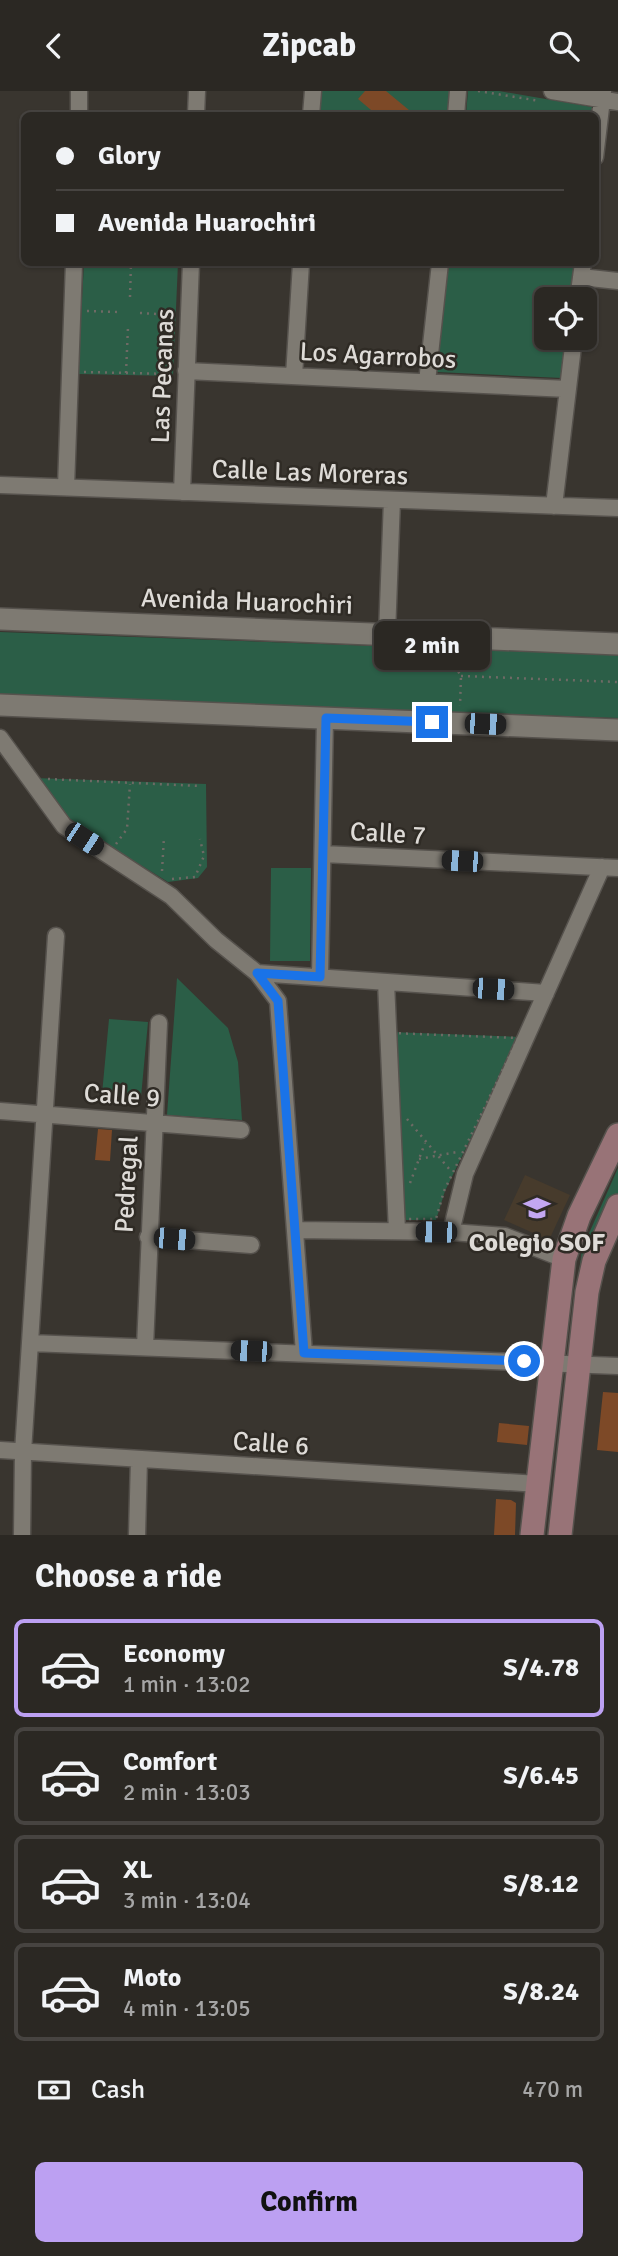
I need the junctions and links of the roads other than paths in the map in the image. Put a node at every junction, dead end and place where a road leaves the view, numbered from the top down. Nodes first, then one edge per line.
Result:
1 (79, 91) edge
2 (197, 91) edge
3 (313, 91) edge
4 (458, 91) edge
5 (546, 96) edge
6 (608, 97) edge
7 (79, 112) edge
8 (196, 112) edge
9 (311, 112) edge
10 (456, 112) edge
11 (599, 139) edge
12 (74, 266) edge
13 (191, 266) edge
14 (301, 266) edge
15 (440, 266) edge
16 (582, 270) edge
17 (618, 281) edge
18 (573, 350) edge
19 (179, 373) junction
20 (294, 376) junction
21 (427, 382) junction
22 (568, 389) junction
23 (0, 485) edge
24 (66, 487) junction
25 (181, 492) junction
26 (392, 500) junction
27 (554, 506) junction
28 (618, 508) edge
29 (0, 619) edge
30 (387, 634) junction
31 (618, 644) edge
32 (0, 705) edge
33 (326, 718) junction
34 (618, 730) edge
35 (0, 738) edge
36 (323, 854) junction
37 (610, 868) edge
38 (56, 936) dead end
39 (257, 973) junction
40 (320, 977) junction
41 (386, 982) junction
42 (546, 993) junction
43 (159, 1023) dead end
44 (0, 1111) edge
45 (45, 1114) junction
46 (154, 1122) junction
47 (241, 1130) dead end
48 (618, 1135) edge
49 (618, 1206) edge
50 (295, 1230) junction
51 (397, 1231) junction
52 (451, 1231) junction
53 (148, 1237) junction
54 (251, 1245) dead end
55 (564, 1259) junction
56 (30, 1343) junction
57 (145, 1347) junction
58 (304, 1353) junction
59 (552, 1362) junction
60 (579, 1365) junction
61 (618, 1366) edge
62 (0, 1450) edge
63 (23, 1452) junction
64 (139, 1459) junction
65 (538, 1484) junction
66 (22, 1535) edge
67 (137, 1535) edge
68 (532, 1535) edge
69 (560, 1535) edge

1 - 7 street
2 - 8 street
3 - 9 street
4 - 10 street
5 - 6 street
6 - 11 street
12 - 24 street
13 - 19 street, Las Pecanas
14 - 20 street
15 - 21 street
16 - 17 street
18 - 22 street
19 - 20 street, Los Agarrobos
19 - 25 street, Las Pecanas
20 - 21 street, Los Agarrobos
21 - 22 street, Los Agarrobos
22 - 27 street
23 - 24 street, Calle Las Moreras
24 - 25 street, Calle Las Moreras
25 - 26 street, Calle Las Moreras
26 - 27 street, Calle Las Moreras
26 - 30 street
27 - 28 street, Calle Las Moreras
29 - 30 street, Avenida Huarochiri
30 - 31 street, Avenida Huarochiri
32 - 33 street
33 - 34 street
33 - 36 street
35 - 39 street
36 - 37 street, Calle 7
36 - 40 street
37 - 42 street
38 - 45 street
39 - 40 street
39 - 50 street
40 - 41 street
41 - 42 street
41 - 51 street
42 - 52 street
43 - 46 street, Pedregal
44 - 45 street, Calle 9
45 - 46 street, Calle 9
45 - 56 street
46 - 47 street, Calle 9
46 - 53 street, Pedregal
48 - 55 main road
49 - 60 main road
50 - 51 street
50 - 58 street
51 - 52 street
52 - 55 street
53 - 54 street
53 - 57 street, Pedregal
55 - 59 main road
56 - 57 street
56 - 63 street
57 - 58 street
58 - 59 street
59 - 60 street
59 - 65 main road
60 - 61 street
60 - 69 main road
62 - 63 street, Calle 6
63 - 64 street, Calle 6
63 - 66 street
64 - 65 street, Calle 6
64 - 67 street
65 - 68 main road

